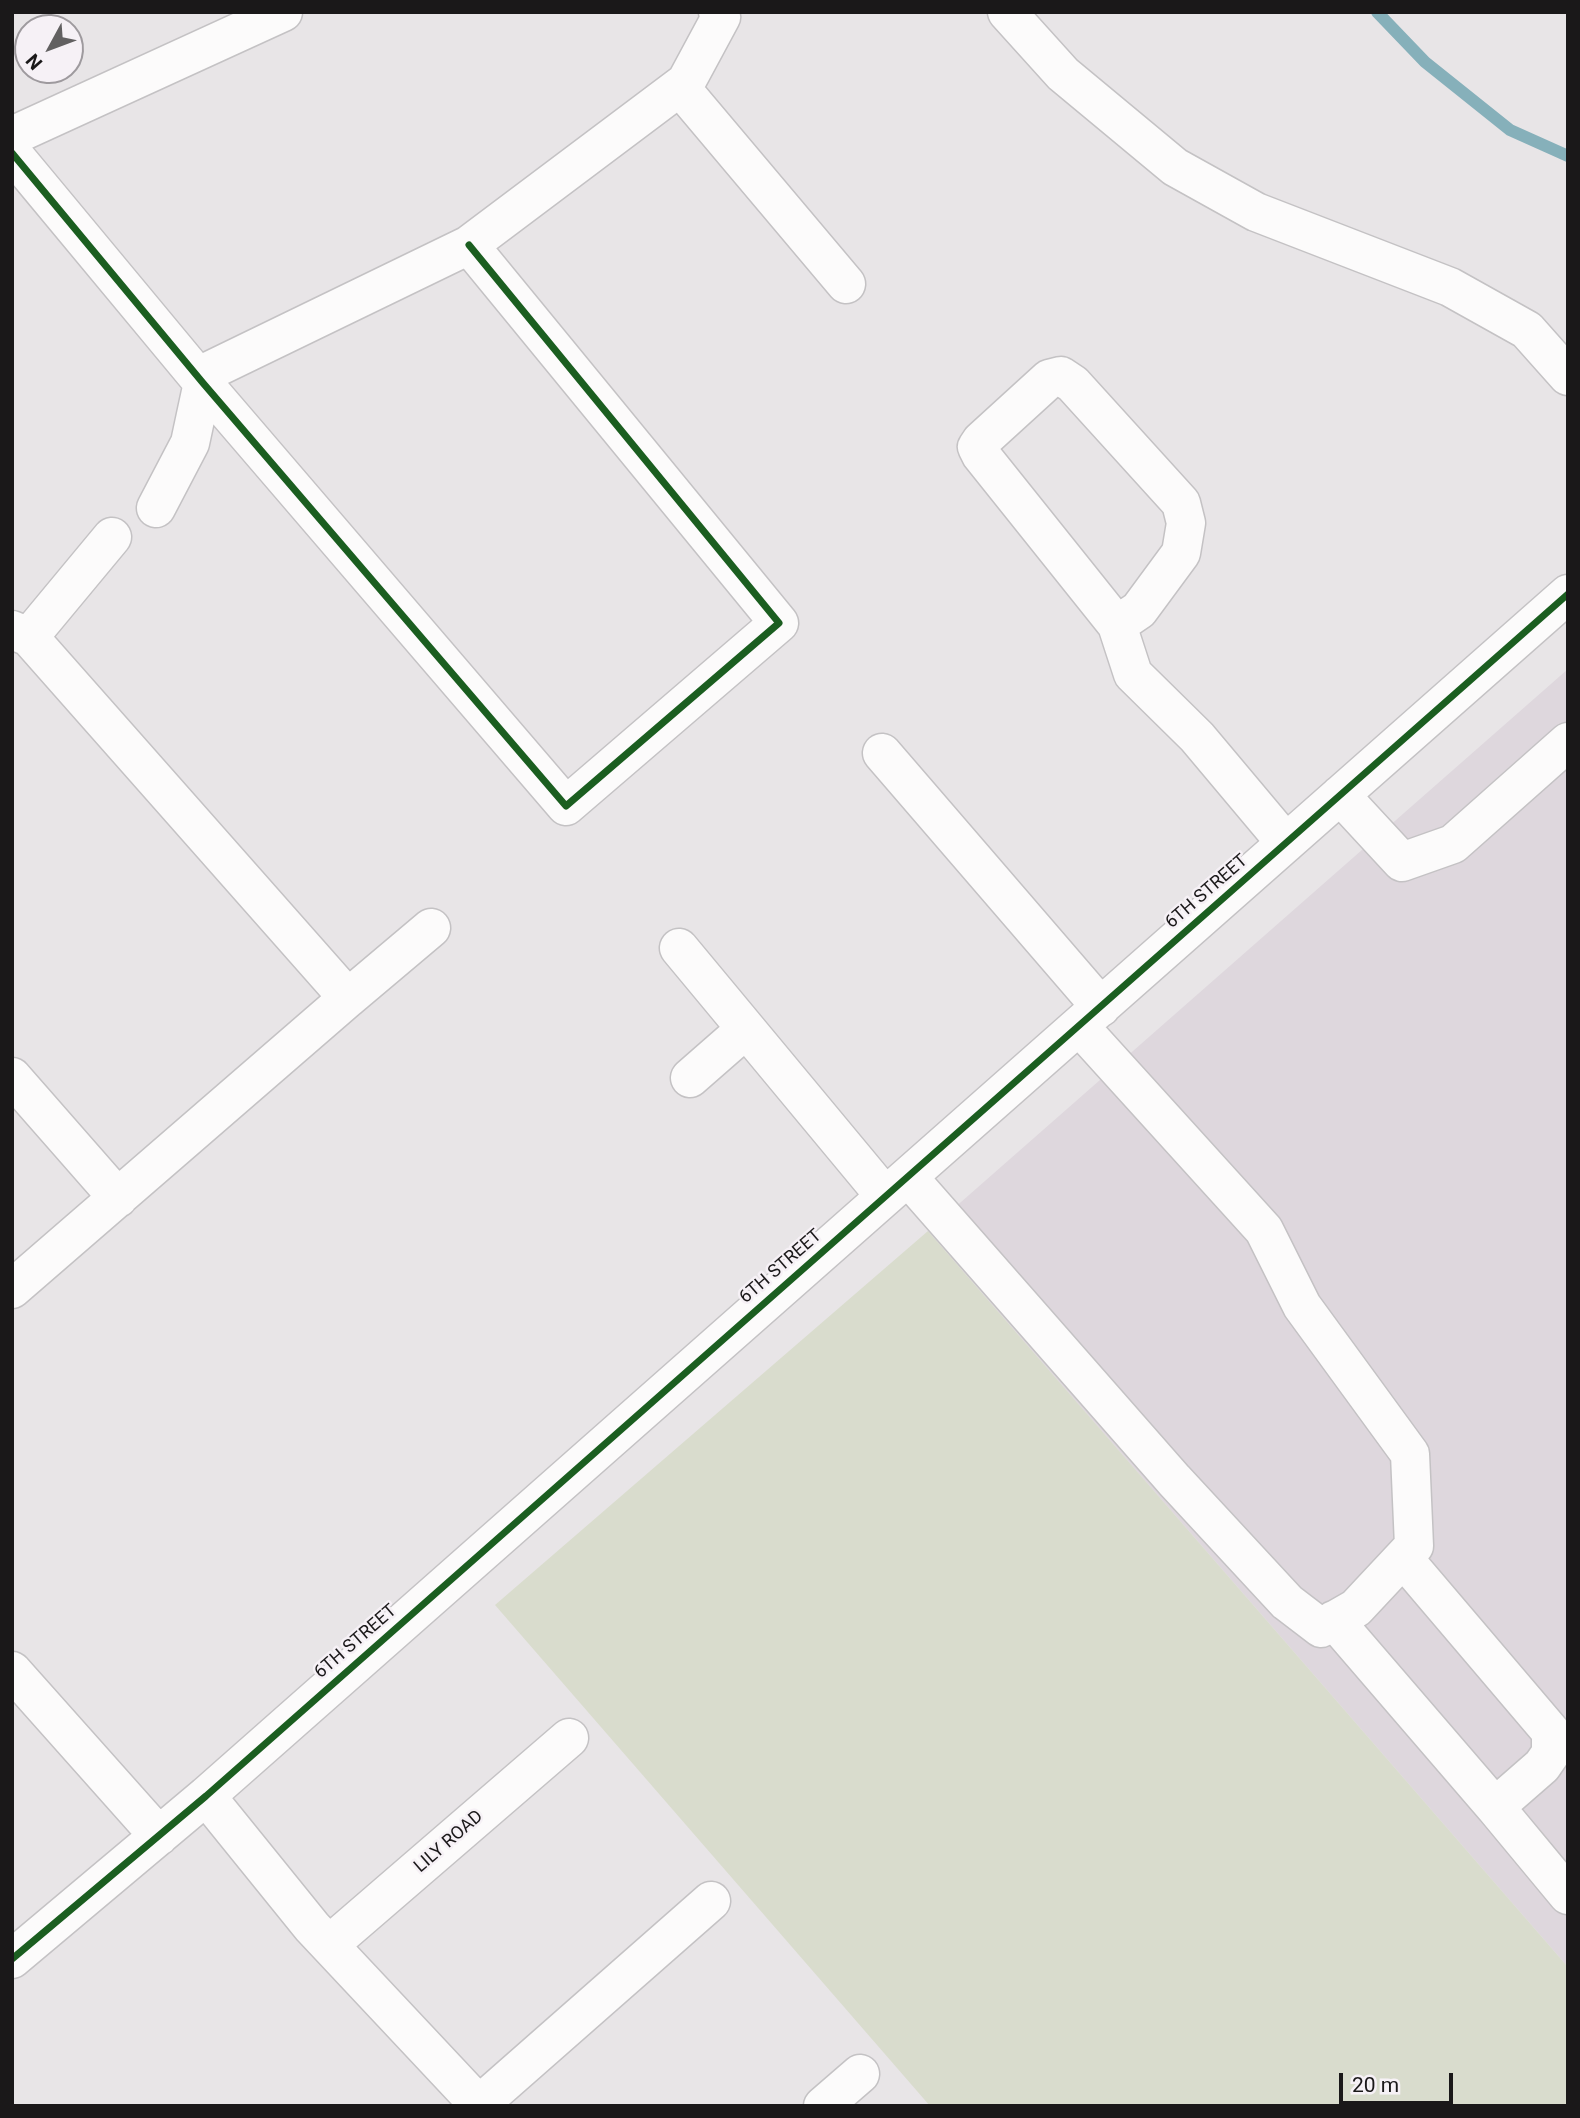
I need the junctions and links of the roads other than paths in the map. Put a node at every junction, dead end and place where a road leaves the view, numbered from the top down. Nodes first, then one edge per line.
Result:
1 (284, 12) edge
2 (718, 12) edge
3 (1007, 12) edge
4 (680, 87) junction
5 (12, 136) edge
6 (12, 153) edge
7 (469, 245) junction
8 (846, 284) dead end
9 (1568, 376) edge
10 (203, 383) junction
11 (156, 508) dead end
12 (112, 537) dead end
13 (1561, 615) edge
14 (1117, 625) junction
15 (21, 634) edge
16 (1568, 742) edge
17 (882, 753) dead end
18 (1340, 795) junction
19 (1286, 843) junction
20 (431, 928) dead end
21 (679, 948) dead end
22 (348, 998) junction
23 (1090, 1016) junction
24 (746, 1029) junction
25 (12, 1077) edge
26 (690, 1078) dead end
27 (897, 1187) junction
28 (117, 1198) junction
29 (12, 1289) edge
30 (1403, 1558) junction
31 (1334, 1620) junction
32 (12, 1671) edge
33 (569, 1738) dead end
34 (206, 1796) junction
35 (1495, 1807) junction
36 (159, 1836) junction
37 (1568, 1895) edge
38 (711, 1901) dead end
39 (329, 1945) junction
40 (12, 1959) edge
41 (860, 2074) dead end
42 (480, 2105) edge
43 (823, 2106) edge

1 - 5 street
2 - 4 street
3 - 9 street
4 - 7 street
4 - 8 street
6 - 10 street
7 - 10 street
7 - 10 street
10 - 11 street
12 - 15 street
13 - 18 street, 6TH STREET
14 - 14 street
14 - 19 street
15 - 22 street
16 - 18 street
17 - 23 street
18 - 19 street, 6TH STREET
19 - 23 street, 6TH STREET
20 - 22 street
21 - 24 street
22 - 28 street
23 - 27 street, 6TH STREET
23 - 30 street
24 - 26 street
24 - 27 street
25 - 28 street
27 - 31 street
27 - 34 street, 6TH STREET
28 - 29 street
30 - 31 street
30 - 35 street
31 - 35 street
32 - 36 street
33 - 39 street, LILY ROAD
34 - 36 street, 6TH STREET
34 - 39 street
35 - 37 street
36 - 40 street, 6TH STREET
38 - 42 street
39 - 42 street
41 - 43 street

